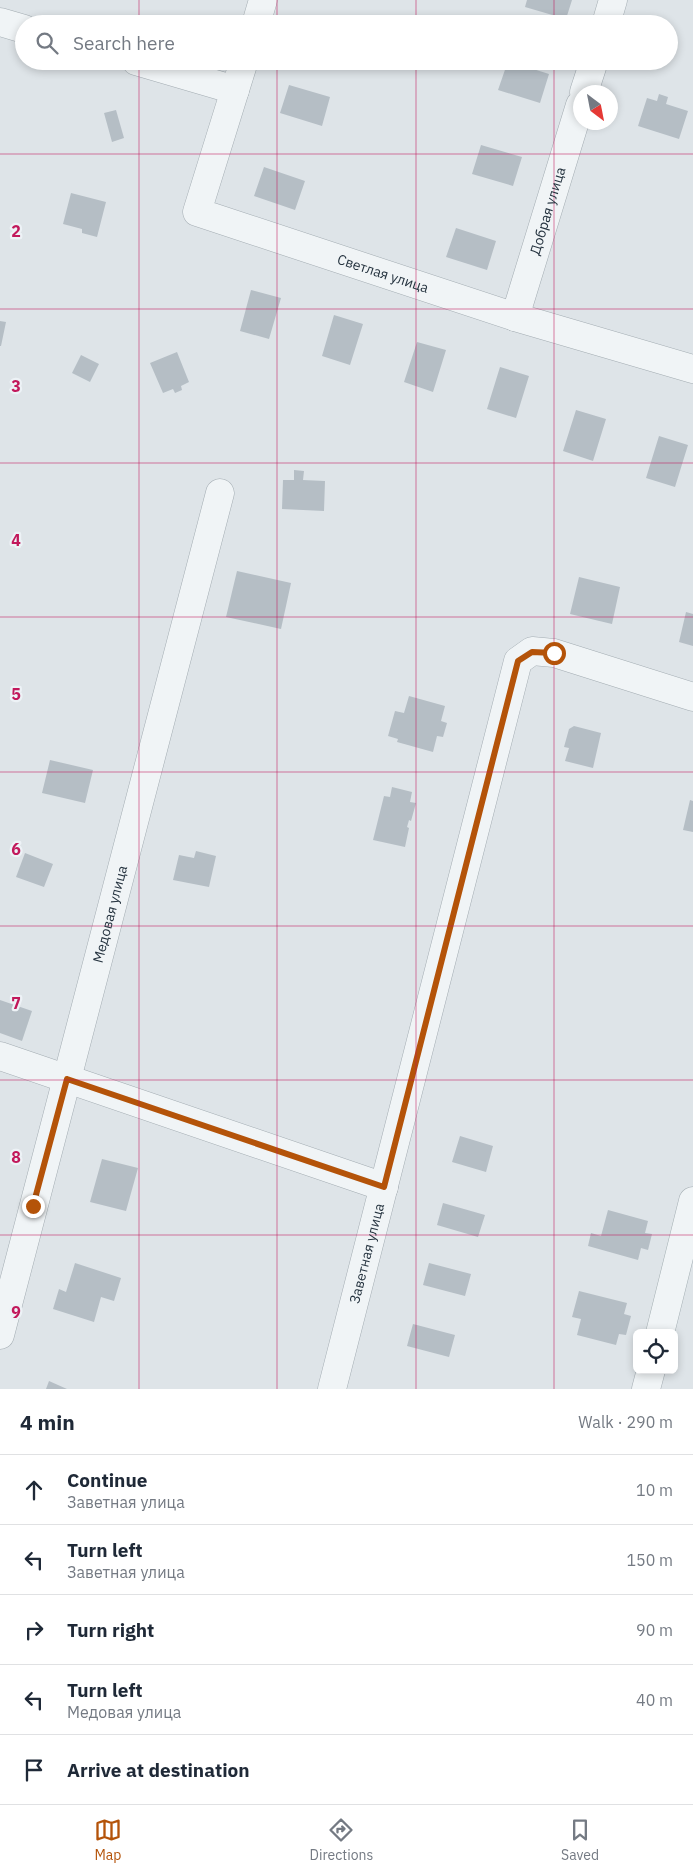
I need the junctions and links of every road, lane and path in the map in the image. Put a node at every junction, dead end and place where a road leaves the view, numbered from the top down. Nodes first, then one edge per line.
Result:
1 (263, 0) edge
2 (613, 0) edge
3 (259, 15) edge
4 (609, 15) edge
5 (0, 22) edge
6 (15, 26) edge
7 (167, 70) edge
8 (241, 70) edge
9 (591, 70) edge
10 (586, 85) edge
11 (235, 90) junction
12 (573, 127) edge
13 (514, 317) junction
14 (693, 368) edge
15 (220, 493) dead end
16 (693, 697) edge
17 (0, 1056) edge
18 (67, 1079) junction
19 (384, 1187) junction
20 (693, 1201) edge
21 (661, 1329) edge
22 (0, 1335) edge
23 (650, 1374) edge
24 (332, 1389) edge
25 (646, 1389) edge

1 - 3 street
2 - 4 street
5 - 6 street
7 - 11 street
8 - 11 street
9 - 10 street
11 - 13 street, Светлая улица
12 - 13 street, Добрая улица
13 - 14 street, Светлая улица
15 - 18 street, Медовая улица
16 - 19 street, Заветная улица
17 - 18 street
18 - 19 street
18 - 22 street, Медовая улица
19 - 24 street, Заветная улица
20 - 21 street
23 - 25 street

